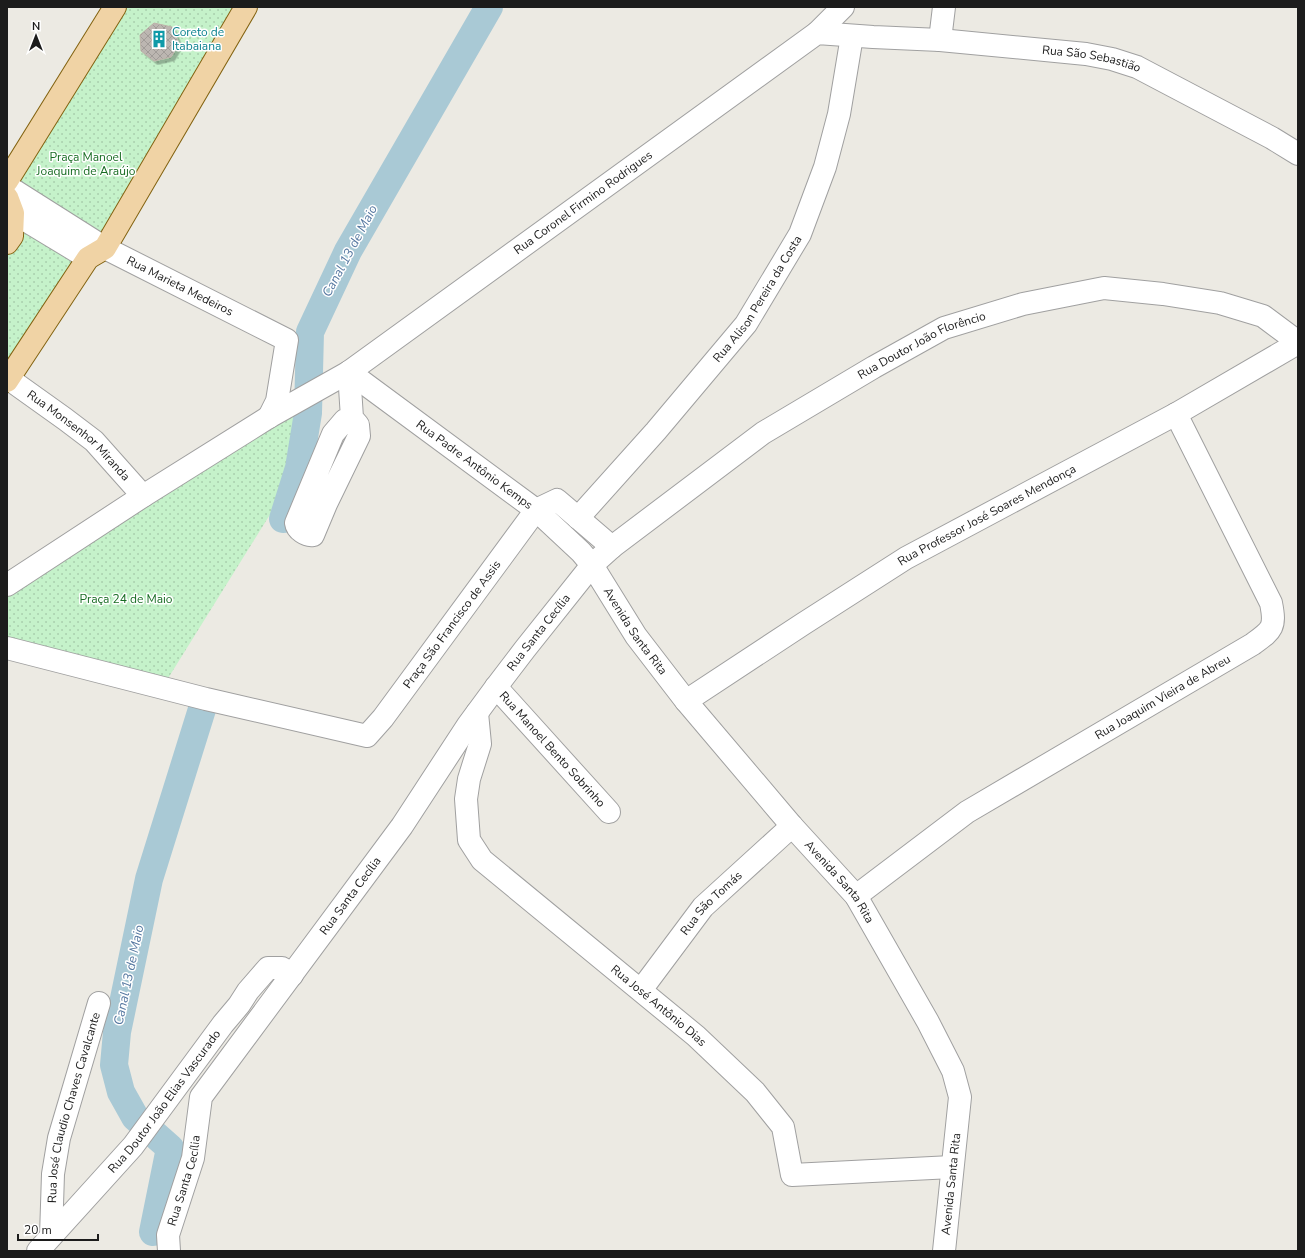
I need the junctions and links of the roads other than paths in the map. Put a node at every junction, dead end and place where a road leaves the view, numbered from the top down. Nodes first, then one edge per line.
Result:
1 (116, 7) edge
2 (246, 7) edge
3 (843, 7) edge
4 (944, 7) edge
5 (817, 33) junction
6 (858, 36) junction
7 (940, 40) junction
8 (1298, 154) edge
9 (7, 181) edge
10 (7, 186) edge
11 (9, 207) edge
12 (7, 243) edge
13 (97, 253) junction
14 (1298, 343) edge
15 (349, 372) junction
16 (8, 380) edge
17 (1176, 414) junction
18 (269, 417) junction
19 (352, 418) dead end
20 (143, 496) junction
21 (536, 510) junction
22 (578, 518) junction
23 (612, 547) junction
24 (592, 565) junction
25 (7, 585) edge
26 (7, 648) edge
27 (496, 687) junction
28 (686, 701) junction
29 (477, 713) junction
30 (609, 812) dead end
31 (792, 826) junction
32 (856, 896) junction
33 (292, 975) junction
34 (641, 990) junction
35 (99, 1003) dead end
36 (952, 1167) junction
37 (44, 1244) edge
38 (169, 1251) edge
39 (944, 1251) edge

1 - 9 main road
2 - 13 main road
3 - 5 street, Rua Coronel Firmino Rodrigues
4 - 7 street
5 - 6 street
5 - 15 street, Rua Coronel Firmino Rodrigues
6 - 7 street, Rua São Sebastião
6 - 22 street, Rua Alison Pereira da Costa
7 - 8 street, Rua São Sebastião
10 - 13 street, Rua Marieta Medeiros
11 - 12 main road
11 - 13 street, Rua Marieta Medeiros
13 - 16 main road
13 - 18 street, Rua Marieta Medeiros
14 - 17 street, Rua Professor José Soares Mendonça
14 - 23 street, Rua Doutor João Florêncio
15 - 18 street, Rua Coronel Firmino Rodrigues
15 - 19 street
15 - 21 street, Rua Padre Antônio Kemps
16 - 20 street, Rua Monsenhor Miranda
17 - 28 street, Rua Professor José Soares Mendonça
17 - 32 street, Rua Joaquim Vieira de Abreu
18 - 20 street
20 - 25 street
21 - 22 street
21 - 24 street, Rua Padre Antônio Kemps
21 - 26 street, Praça São Francisco de Assis
22 - 23 street
23 - 24 street, Rua Doutor João Florêncio
24 - 27 street, Rua Santa Cecília
24 - 28 street, Avenida Santa Rita
27 - 29 street, Rua Santa Cecília
27 - 30 street, Rua Manoel Bento Sobrinho
28 - 31 street, Avenida Santa Rita
29 - 33 street, Rua Santa Cecília
29 - 34 street, Rua José Antônio Dias
31 - 32 street, Avenida Santa Rita
31 - 34 street, Rua São Tomás
32 - 36 street, Avenida Santa Rita
33 - 37 street, Rua Doutor João Elias Vascurado
33 - 38 street, Rua Santa Cecília
34 - 36 street, Rua José Antônio Dias
35 - 37 street, Rua José Claudio Chaves Cavalcante
36 - 39 street, Avenida Santa Rita

